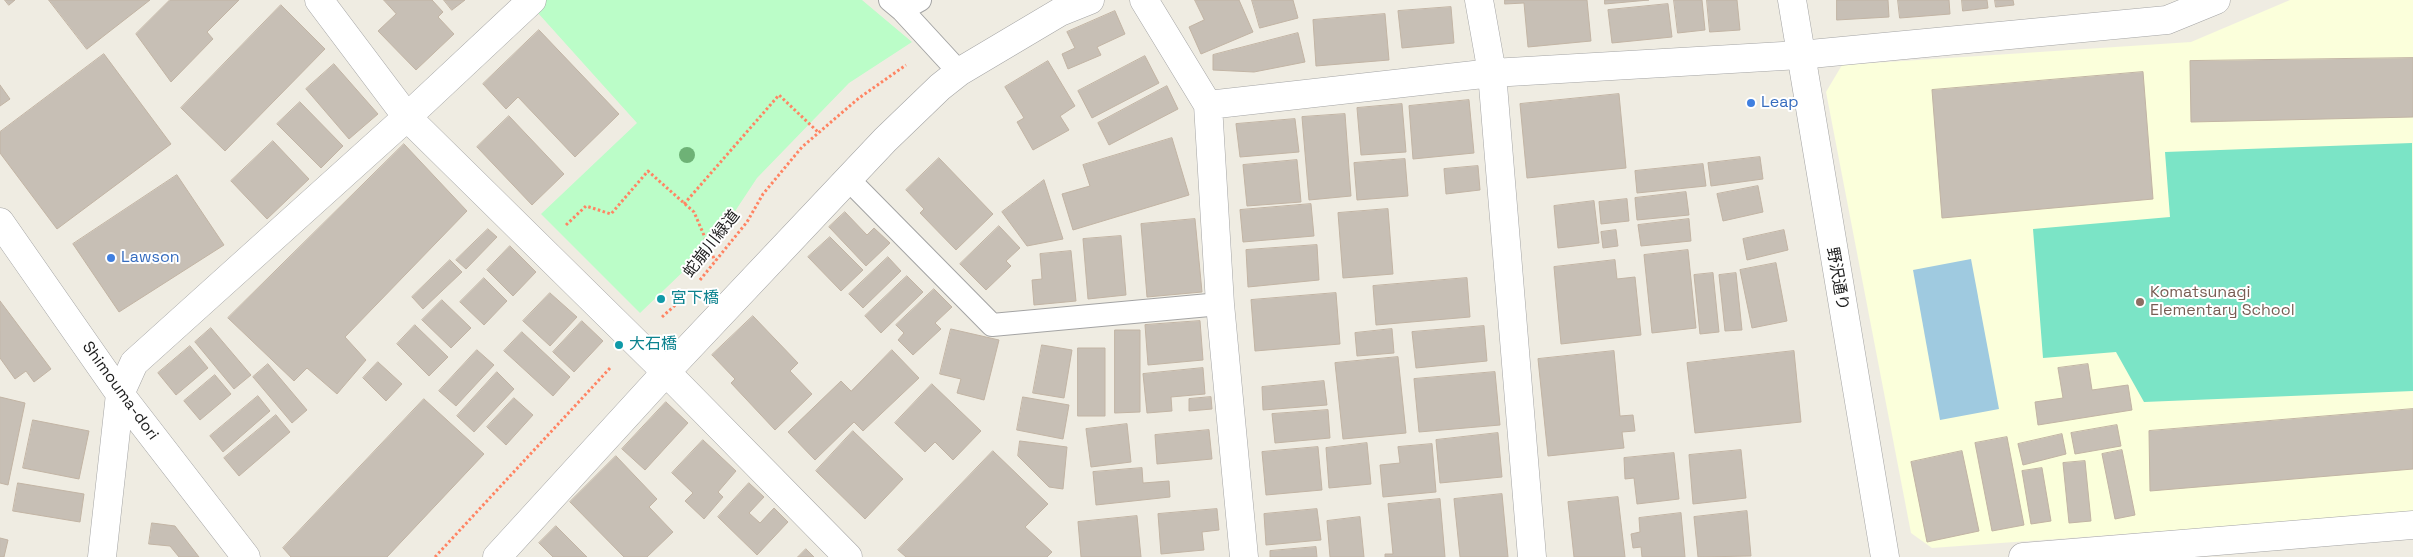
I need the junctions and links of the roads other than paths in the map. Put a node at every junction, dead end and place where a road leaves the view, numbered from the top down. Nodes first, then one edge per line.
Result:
1 (319, 0) edge
2 (532, 0) edge
3 (1090, 0) edge
4 (1144, 0) edge
5 (1479, 0) edge
6 (1792, 0) edge
7 (2216, 0) edge
8 (904, 3) edge
9 (2165, 10) edge
10 (1800, 55) junction
11 (960, 72) junction
12 (1492, 73) junction
13 (1208, 105) junction
14 (407, 117) junction
15 (849, 180) junction
16 (0, 222) edge
17 (1220, 304) junction
18 (666, 372) junction
19 (120, 394) junction
20 (2413, 525) edge
21 (2272, 546) edge
22 (102, 557) edge
23 (246, 557) edge
24 (497, 557) edge
25 (848, 557) edge
26 (1244, 557) edge
27 (1532, 557) edge
28 (1885, 557) edge
29 (2023, 557) edge

1 - 14 street
2 - 14 street
3 - 11 street
4 - 13 street
5 - 12 street
6 - 10 street, 野沢通り
7 - 9 street
8 - 11 lane
9 - 10 street
10 - 12 street
10 - 28 street, 野沢通り
11 - 15 street
12 - 13 street
12 - 27 street
13 - 17 street
14 - 18 street
14 - 19 street
15 - 17 lane
15 - 18 street
16 - 19 street, Shimouma-dori
17 - 26 street
18 - 24 street
18 - 25 street
19 - 22 street
19 - 23 street, Shimouma-dori
20 - 21 street
21 - 29 street

